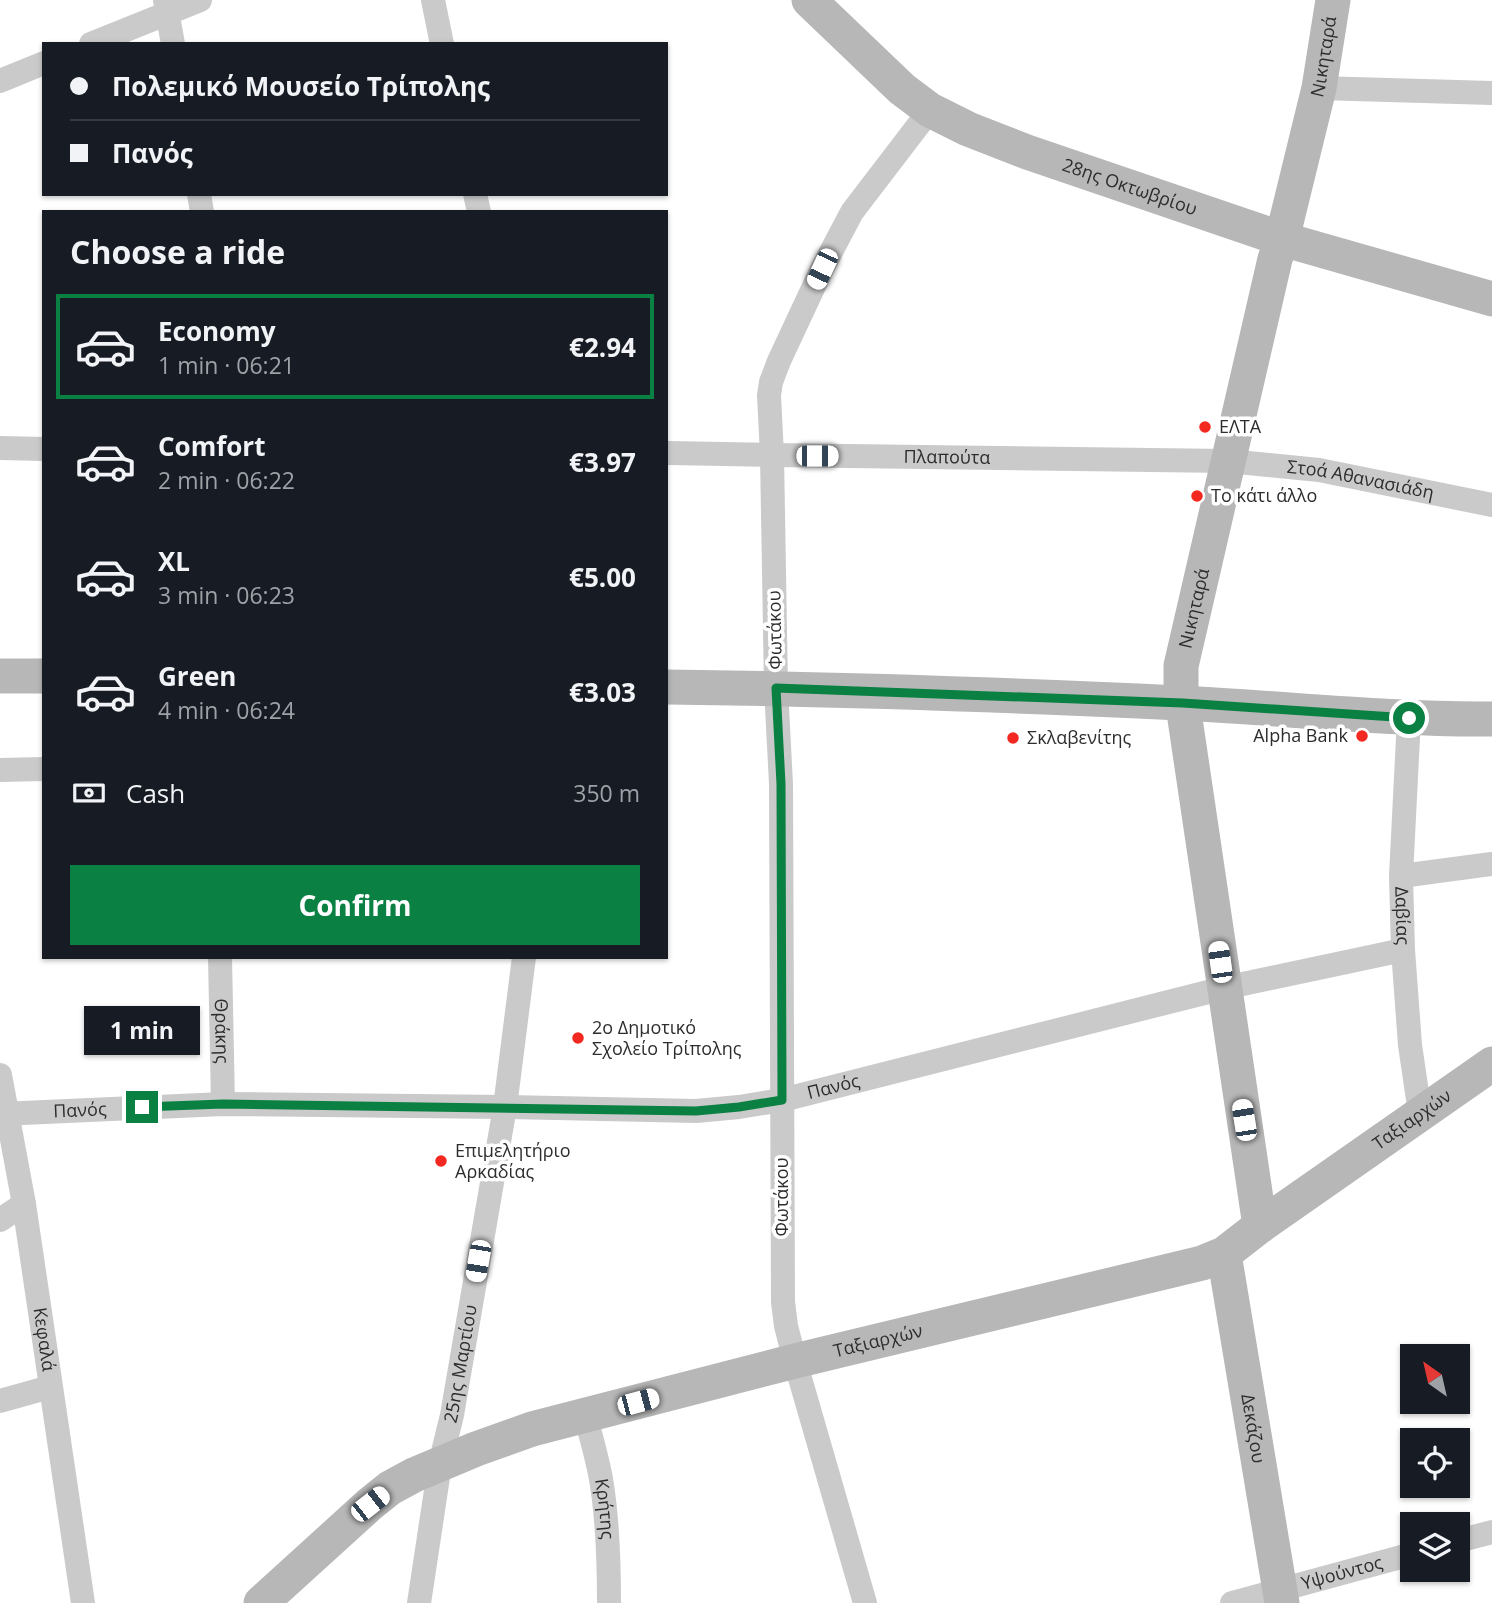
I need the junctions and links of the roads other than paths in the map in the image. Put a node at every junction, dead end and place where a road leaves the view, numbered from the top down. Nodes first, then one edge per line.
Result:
1 (200, 0) edge
2 (433, 0) edge
3 (809, 0) edge
4 (1332, 0) edge
5 (166, 6) edge
6 (95, 42) edge
7 (173, 42) edge
8 (442, 42) edge
9 (42, 64) edge
10 (0, 81) edge
11 (1319, 88) junction
12 (1492, 93) edge
13 (930, 110) junction
14 (1282, 239) junction
15 (1492, 299) edge
16 (0, 448) edge
17 (42, 449) edge
18 (668, 453) edge
19 (772, 455) junction
20 (1228, 461) junction
21 (1492, 505) edge
22 (0, 676) edge
23 (42, 676) edge
24 (668, 687) edge
25 (776, 688) junction
26 (1183, 703) junction
27 (1409, 718) junction
28 (1492, 719) edge
29 (42, 769) edge
30 (0, 770) edge
31 (1492, 864) edge
32 (1401, 876) junction
33 (1403, 950) junction
34 (220, 959) edge
35 (524, 959) edge
36 (1224, 988) junction
37 (1492, 1064) edge
38 (0, 1075) edge
39 (782, 1100) junction
40 (223, 1104) junction
41 (505, 1107) junction
42 (1420, 1113) junction
43 (4, 1114) edge
44 (24, 1204) junction
45 (0, 1220) edge
46 (1260, 1226) junction
47 (1224, 1254) junction
48 (795, 1361) junction
49 (50, 1387) junction
50 (0, 1401) edge
51 (585, 1415) junction
52 (440, 1464) junction
53 (1492, 1532) edge
54 (1470, 1538) edge
55 (1400, 1557) edge
56 (1281, 1596) edge
57 (83, 1603) edge
58 (261, 1603) edge
59 (419, 1603) edge
60 (610, 1603) edge
61 (865, 1603) edge
62 (1232, 1603) edge

1 - 5 street
2 - 8 street
3 - 13 main road, 28ης Οκτωβρίου
4 - 11 main road, Νικηταρά
5 - 6 street
5 - 7 street
9 - 10 street
11 - 12 street
11 - 14 main road, Νικηταρά
13 - 14 main road, 28ης Οκτωβρίου
13 - 19 street, Φωτάκου
14 - 15 main road, 28ης Οκτωβρίου
14 - 20 main road, Νικηταρά
16 - 17 street
18 - 19 street, Πλαπούτα
19 - 20 street, Πλαπούτα
19 - 25 street, Φωτάκου
20 - 21 street, Στοά Αθανασιάδη
20 - 26 main road, Νικηταρά
22 - 23 main road
24 - 25 main road
25 - 26 main road
25 - 39 street, Φωτάκου
26 - 27 main road
26 - 36 main road, Νικηταρά
27 - 28 main road
27 - 32 street, Δαβίας
29 - 30 street
31 - 32 street
32 - 33 street, Δαβίας
33 - 36 street, Πανός
33 - 42 street, Δαβίας
34 - 40 street, Θράκης
35 - 41 street, 25ης Μαρτίου
36 - 39 street, Πανός
36 - 46 main road, Νικηταρά
37 - 42 main road, Ταξιαρχών
38 - 43 street, Κεφαλά
39 - 41 street, Πανός
39 - 48 street, Φωτάκου
40 - 41 street, Πανός
40 - 43 street, Πανός
41 - 52 street, 25ης Μαρτίου
42 - 46 main road, Ταξιαρχών
43 - 44 street, Κεφαλά
44 - 45 street
44 - 49 street, Κεφαλά
46 - 47 main road, Ταξιαρχών
47 - 48 main road, Ταξιαρχών
47 - 56 main road, Δεκάζου
48 - 51 main road, Ταξιαρχών
48 - 61 street, Φωτάκου
49 - 50 street
49 - 57 street, Κεφαλά
51 - 52 main road, Ταξιαρχών
51 - 60 street, Κρήτης
52 - 58 main road, Ταξιαρχών
52 - 59 street, 25ης Μαρτίου
53 - 54 street
55 - 56 street, Υψούντος
56 - 62 street, Υψούντος

